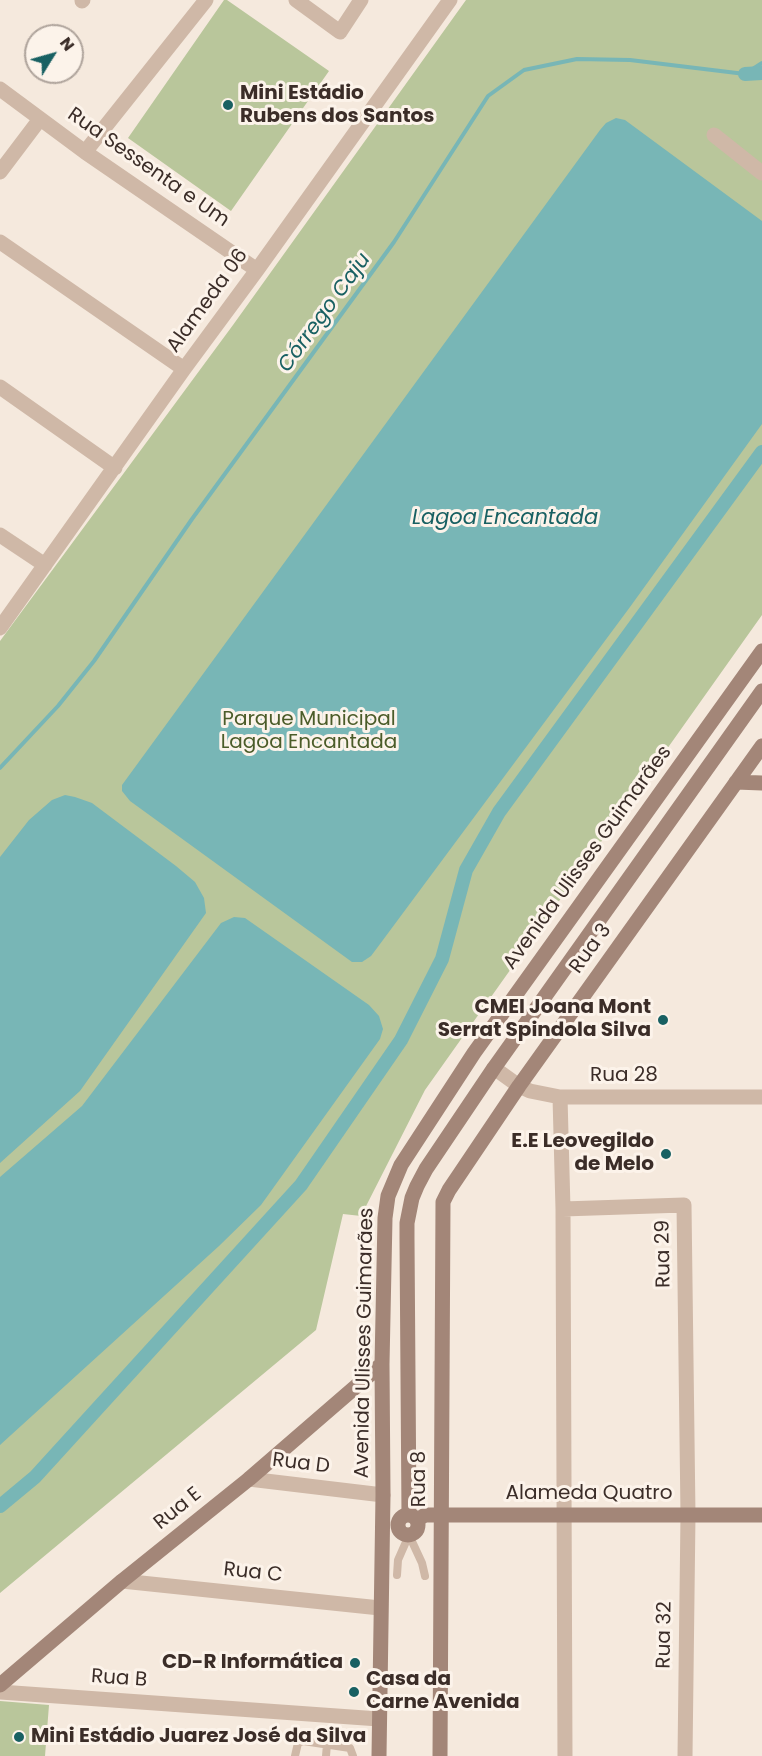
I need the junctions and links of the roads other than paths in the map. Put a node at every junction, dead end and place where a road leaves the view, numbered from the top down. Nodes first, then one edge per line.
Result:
1 (206, 0) edge
2 (296, 0) edge
3 (361, 0) edge
4 (450, 0) edge
5 (0, 89) edge
6 (40, 119) junction
7 (714, 135) dead end
8 (85, 152) junction
9 (0, 172) edge
10 (762, 173) edge
11 (0, 242) edge
12 (257, 270) junction
13 (184, 369) junction
14 (0, 387) edge
15 (115, 468) junction
16 (0, 535) edge
17 (45, 566) junction
18 (0, 628) edge
19 (762, 651) edge
20 (762, 691) edge
21 (762, 746) edge
22 (736, 782) junction
23 (762, 783) edge
24 (474, 1053) junction
25 (494, 1068) junction
26 (519, 1086) junction
27 (560, 1097) junction
28 (762, 1097) edge
29 (443, 1202) joint
30 (563, 1209) junction
31 (382, 1364) junction
32 (249, 1479) junction
33 (383, 1495) junction
34 (441, 1515) junction
35 (563, 1515) junction
36 (688, 1515) junction
37 (762, 1515) edge
38 (402, 1520) junction
39 (409, 1535) junction
40 (397, 1575) dead end
41 (425, 1576) dead end
42 (122, 1581) junction
43 (380, 1608) junction
44 (0, 1685) edge
45 (0, 1692) edge
46 (379, 1719) junction
47 (327, 1744) junction
48 (295, 1756) edge
49 (326, 1756) edge
50 (353, 1756) edge
51 (379, 1756) edge
52 (440, 1756) edge
53 (565, 1756) edge
54 (685, 1756) edge

1 - 8 street
2 - 3 street
4 - 12 street, Alameda 06
5 - 6 street
6 - 8 street, Rua Sessenta e Um
6 - 9 street, Rua Sessenta e Um
7 - 10 street
8 - 12 street, Rua Sessenta e Um
11 - 13 street
12 - 13 street, Alameda 06
13 - 15 street, Alameda 06
14 - 15 street
15 - 17 street, Alameda 06
16 - 17 street
17 - 18 street, Alameda 06
19 - 24 main road, Avenida Ulisses Guimarães
20 - 25 main road, Avenida Ulisses Guimarães
21 - 22 main road
22 - 23 main road
22 - 26 main road, Rua 3
24 - 25 main road
24 - 31 main road, Avenida Ulisses Guimarães
25 - 26 street, Rua 28
25 - 38 main road, Avenida Ulisses Guimarães
26 - 27 street, Rua 28
26 - 29 main road, Rua 3
27 - 28 street, Rua 28
27 - 30 street
29 - 34 main road, Rua 8
30 - 35 street
30 - 36 street, Rua 29
31 - 32 main road, Rua E
31 - 33 main road, Avenida Ulisses Guimarães
32 - 33 street, Rua D
32 - 42 main road, Rua E
33 - 38 main road, Avenida Ulisses Guimarães
34 - 35 main road, Alameda Quatro
34 - 38 main road, Alameda Quatro
34 - 52 main road, Rua 8
35 - 36 main road, Alameda Quatro
35 - 53 street
36 - 37 main road, Alameda Quatro
36 - 54 street, Rua 32
38 - 39 main road
38 - 43 main road, Avenida Ulisses Guimarães
39 - 40 lane
39 - 41 lane
42 - 43 street, Rua C
42 - 44 main road, Rua E
43 - 46 main road, Avenida Ulisses Guimarães
45 - 46 street, Rua B
46 - 51 main road, Avenida Ulisses Guimarães
47 - 48 lane
47 - 49 lane
47 - 50 lane

